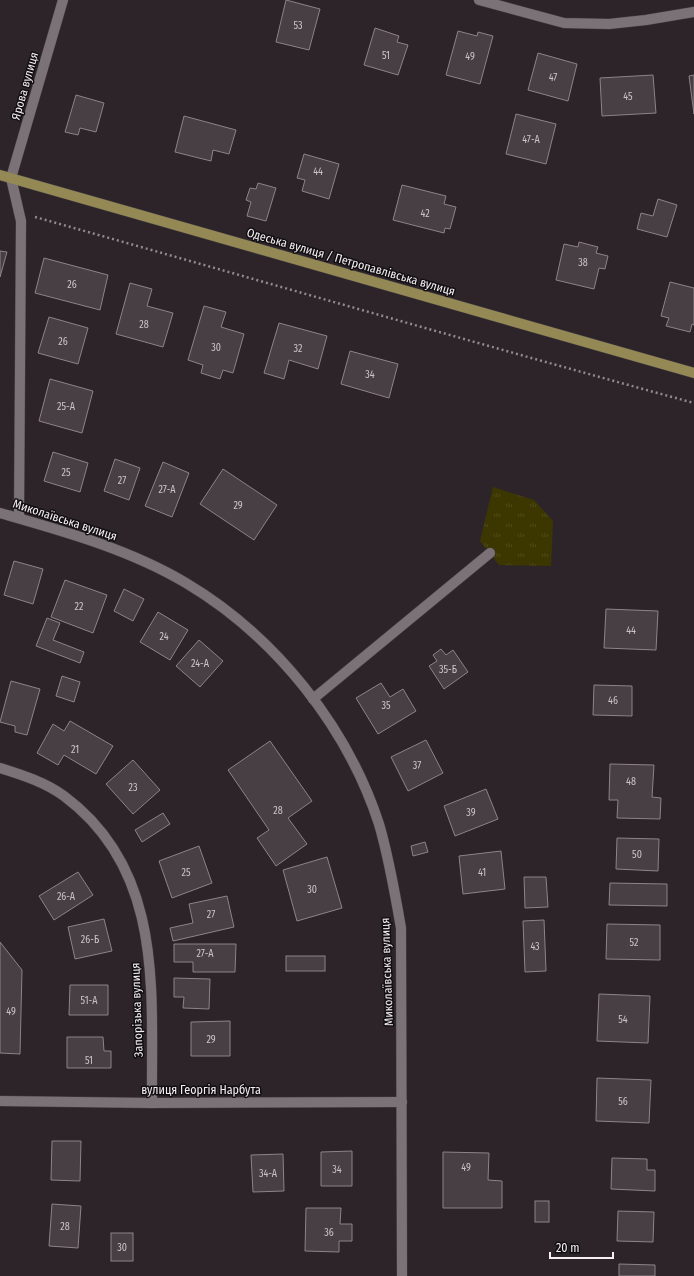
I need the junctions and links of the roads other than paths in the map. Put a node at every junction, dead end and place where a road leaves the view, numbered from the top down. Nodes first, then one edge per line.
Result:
1 (62, 0) edge
2 (479, 0) edge
3 (694, 12) edge
4 (0, 175) edge
5 (11, 178) junction
6 (694, 373) edge
7 (0, 513) edge
8 (18, 518) junction
9 (490, 553) dead end
10 (313, 699) junction
11 (0, 768) edge
12 (0, 1101) edge
13 (402, 1102) junction
14 (152, 1103) junction
15 (402, 1276) edge

1 - 5 street, Ярова вулиця
2 - 3 street
4 - 5 main road, Одеська вулиця / Петропавлівська вулиця
5 - 6 main road, Одеська вулиця / Петропавлівська вулиця
5 - 8 street
7 - 8 street, Миколаївська вулиця
8 - 10 street, Миколаївська вулиця
9 - 10 street
10 - 13 street, Миколаївська вулиця
11 - 14 street, Запорізька вулиця
12 - 14 street, вулиця Георгія Нарбута
13 - 14 street, вулиця Георгія Нарбута
13 - 15 street, Миколаївська вулиця

